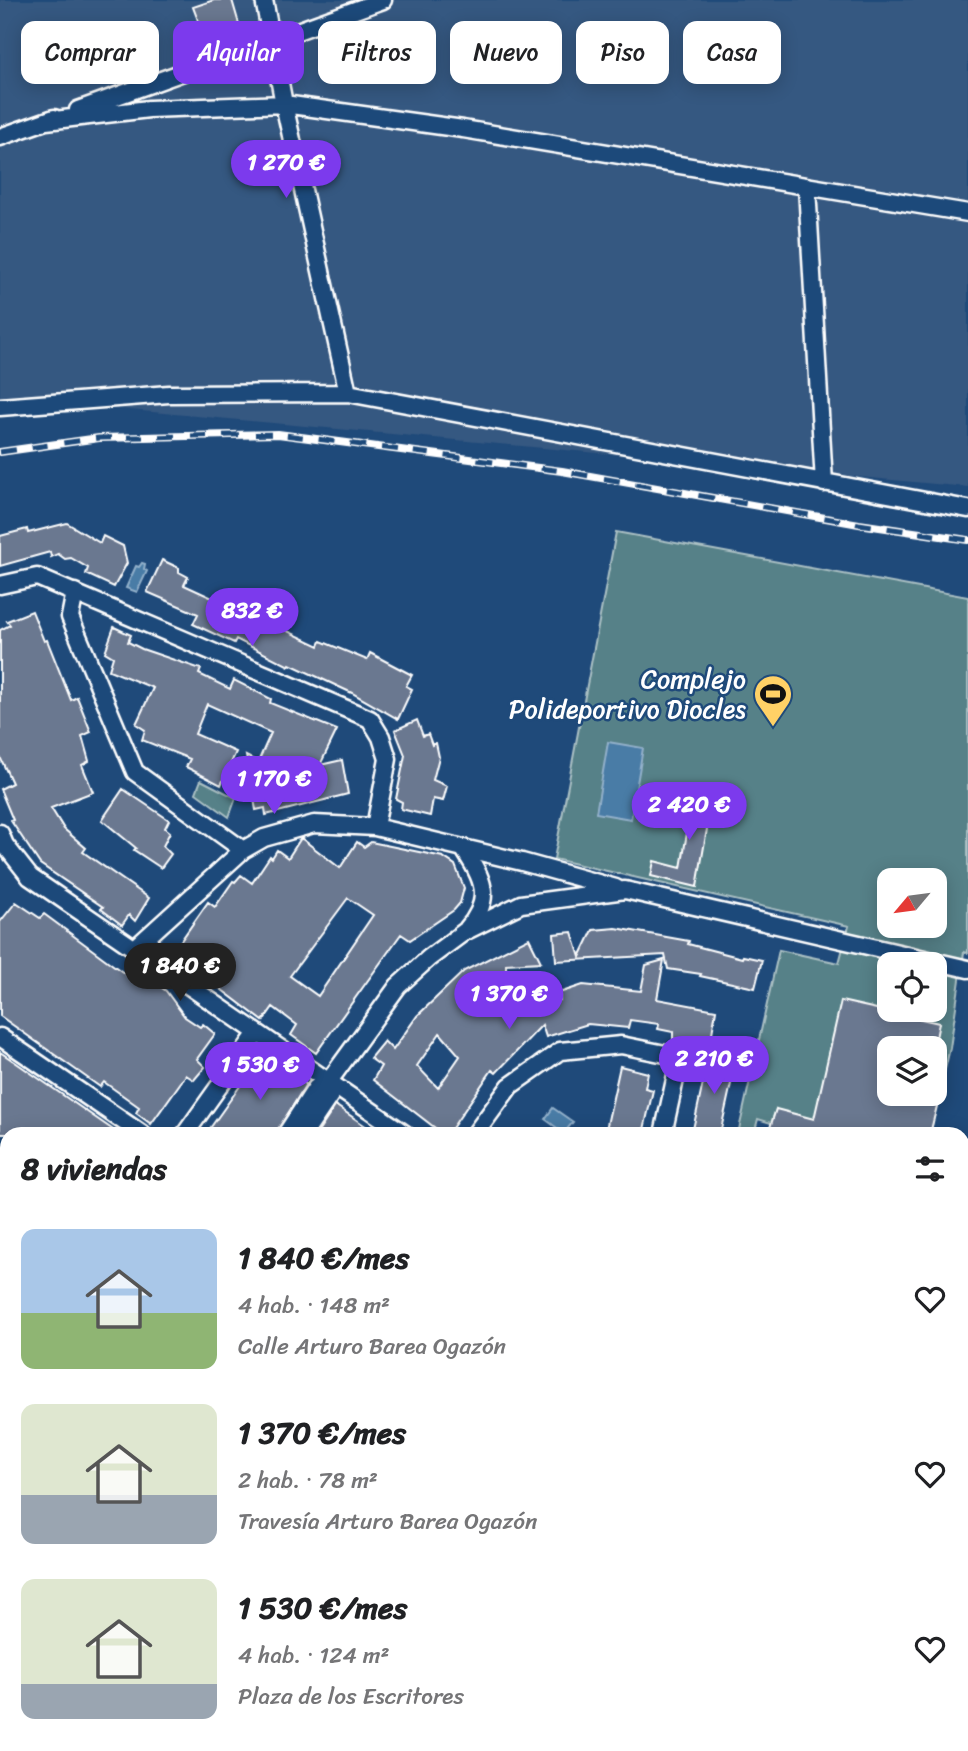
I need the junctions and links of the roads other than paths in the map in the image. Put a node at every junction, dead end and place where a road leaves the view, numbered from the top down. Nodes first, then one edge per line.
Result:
1 (264, 0) edge
2 (383, 0) edge
3 (268, 21) edge
4 (304, 28) edge
5 (173, 77) edge
6 (280, 84) edge
7 (284, 104) junction
8 (46, 121) junction
9 (0, 137) edge
10 (807, 187) junction
11 (968, 213) edge
12 (348, 393) junction
13 (0, 407) edge
14 (824, 484) junction
15 (968, 509) edge
16 (0, 585) edge
17 (75, 592) junction
18 (375, 827) junction
19 (0, 833) edge
20 (463, 848) junction
21 (243, 850) junction
22 (625, 890) junction
23 (464, 932) junction
24 (134, 949) junction
25 (968, 968) edge
26 (257, 1033) junction
27 (0, 1037) edge
28 (329, 1081) junction
29 (132, 1127) edge
30 (190, 1127) edge
31 (291, 1127) edge
32 (309, 1127) edge
33 (395, 1127) edge
34 (480, 1127) edge
35 (665, 1127) edge

1 - 3 street
2 - 4 street
5 - 8 street
6 - 7 street
7 - 8 street
7 - 10 street
7 - 12 street
8 - 9 street
10 - 11 street
10 - 14 street
12 - 13 street
12 - 14 street
14 - 15 street
16 - 17 street
17 - 18 street
17 - 21 street
18 - 20 street
18 - 21 street
19 - 24 street
20 - 22 street
20 - 23 street
21 - 24 street
22 - 23 street
22 - 25 street
23 - 28 street
24 - 26 street
26 - 28 street
26 - 30 street
27 - 29 street
28 - 31 street
28 - 32 street
28 - 33 street
34 - 35 street

